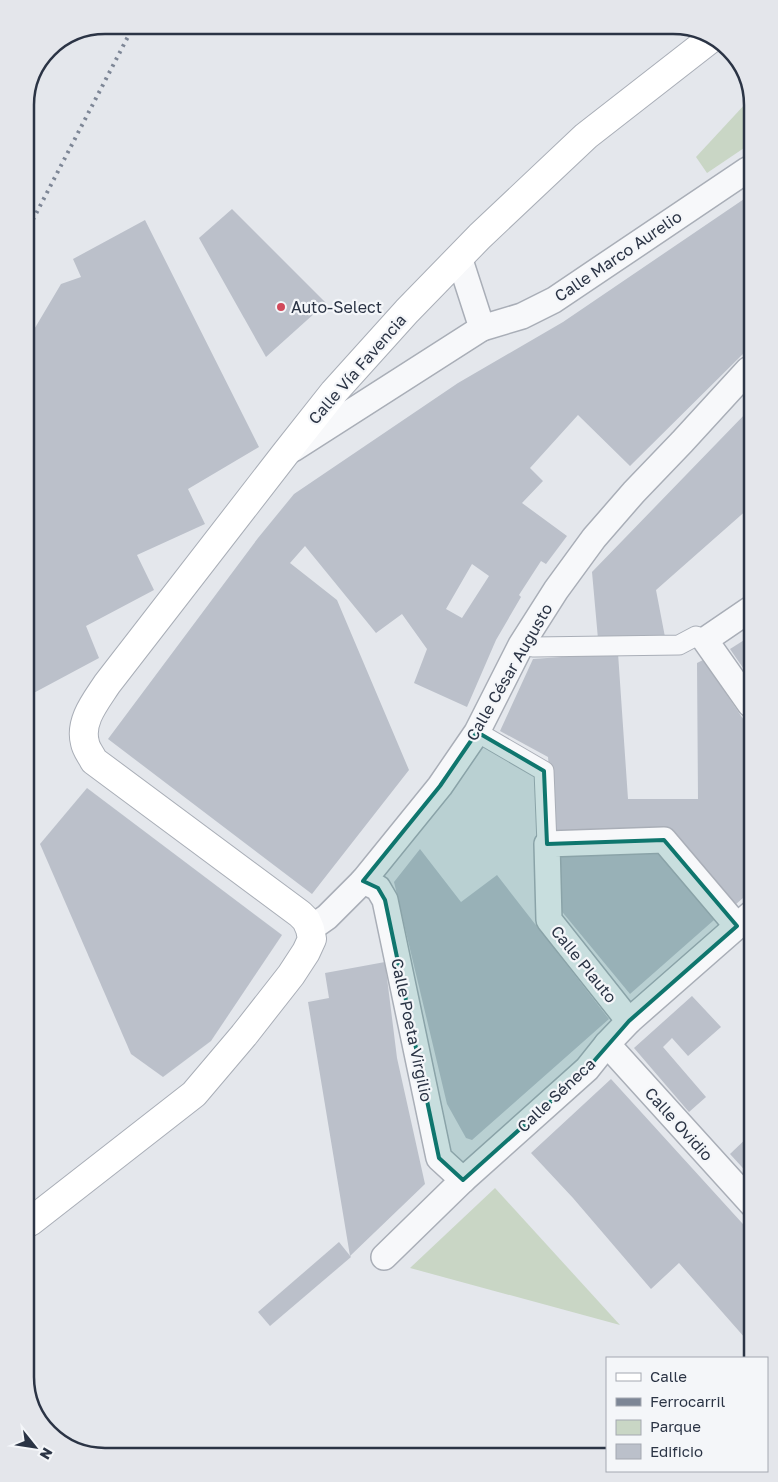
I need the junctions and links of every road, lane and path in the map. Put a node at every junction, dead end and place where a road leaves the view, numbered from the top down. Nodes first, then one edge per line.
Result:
1 (707, 42) edge
2 (744, 172) edge
3 (459, 257) junction
4 (482, 328) junction
5 (744, 374) edge
6 (285, 454) junction
7 (744, 613) edge
8 (706, 640) junction
9 (521, 645) junction
10 (744, 695) edge
11 (477, 732) junction
12 (547, 844) junction
13 (363, 881) junction
14 (744, 920) edge
15 (310, 929) junction
16 (629, 1021) junction
17 (606, 1044) junction
18 (463, 1180) junction
19 (744, 1195) edge
20 (34, 1219) edge
21 (384, 1257) dead end

1 - 3 main road, Calle Vía Favencia
2 - 4 street, Calle Marco Aurelio
3 - 4 street
3 - 6 main road, Calle Vía Favencia
4 - 6 street, Calle Marco Aurelio
5 - 9 street, Calle César Augusto
6 - 15 main road, Calle Vía Favencia
7 - 8 street
8 - 9 street
8 - 10 street
9 - 11 street, Calle César Augusto
11 - 12 street
11 - 13 street, Calle César Augusto
12 - 14 street
12 - 16 street, Calle Plauto
13 - 15 street, Calle César Augusto
13 - 18 street, Calle Poeta Virgilio
14 - 16 street, Calle Séneca
15 - 20 main road
16 - 17 street, Calle Séneca
17 - 18 street, Calle Séneca
17 - 19 street, Calle Ovidio
18 - 21 street, Calle Séneca

